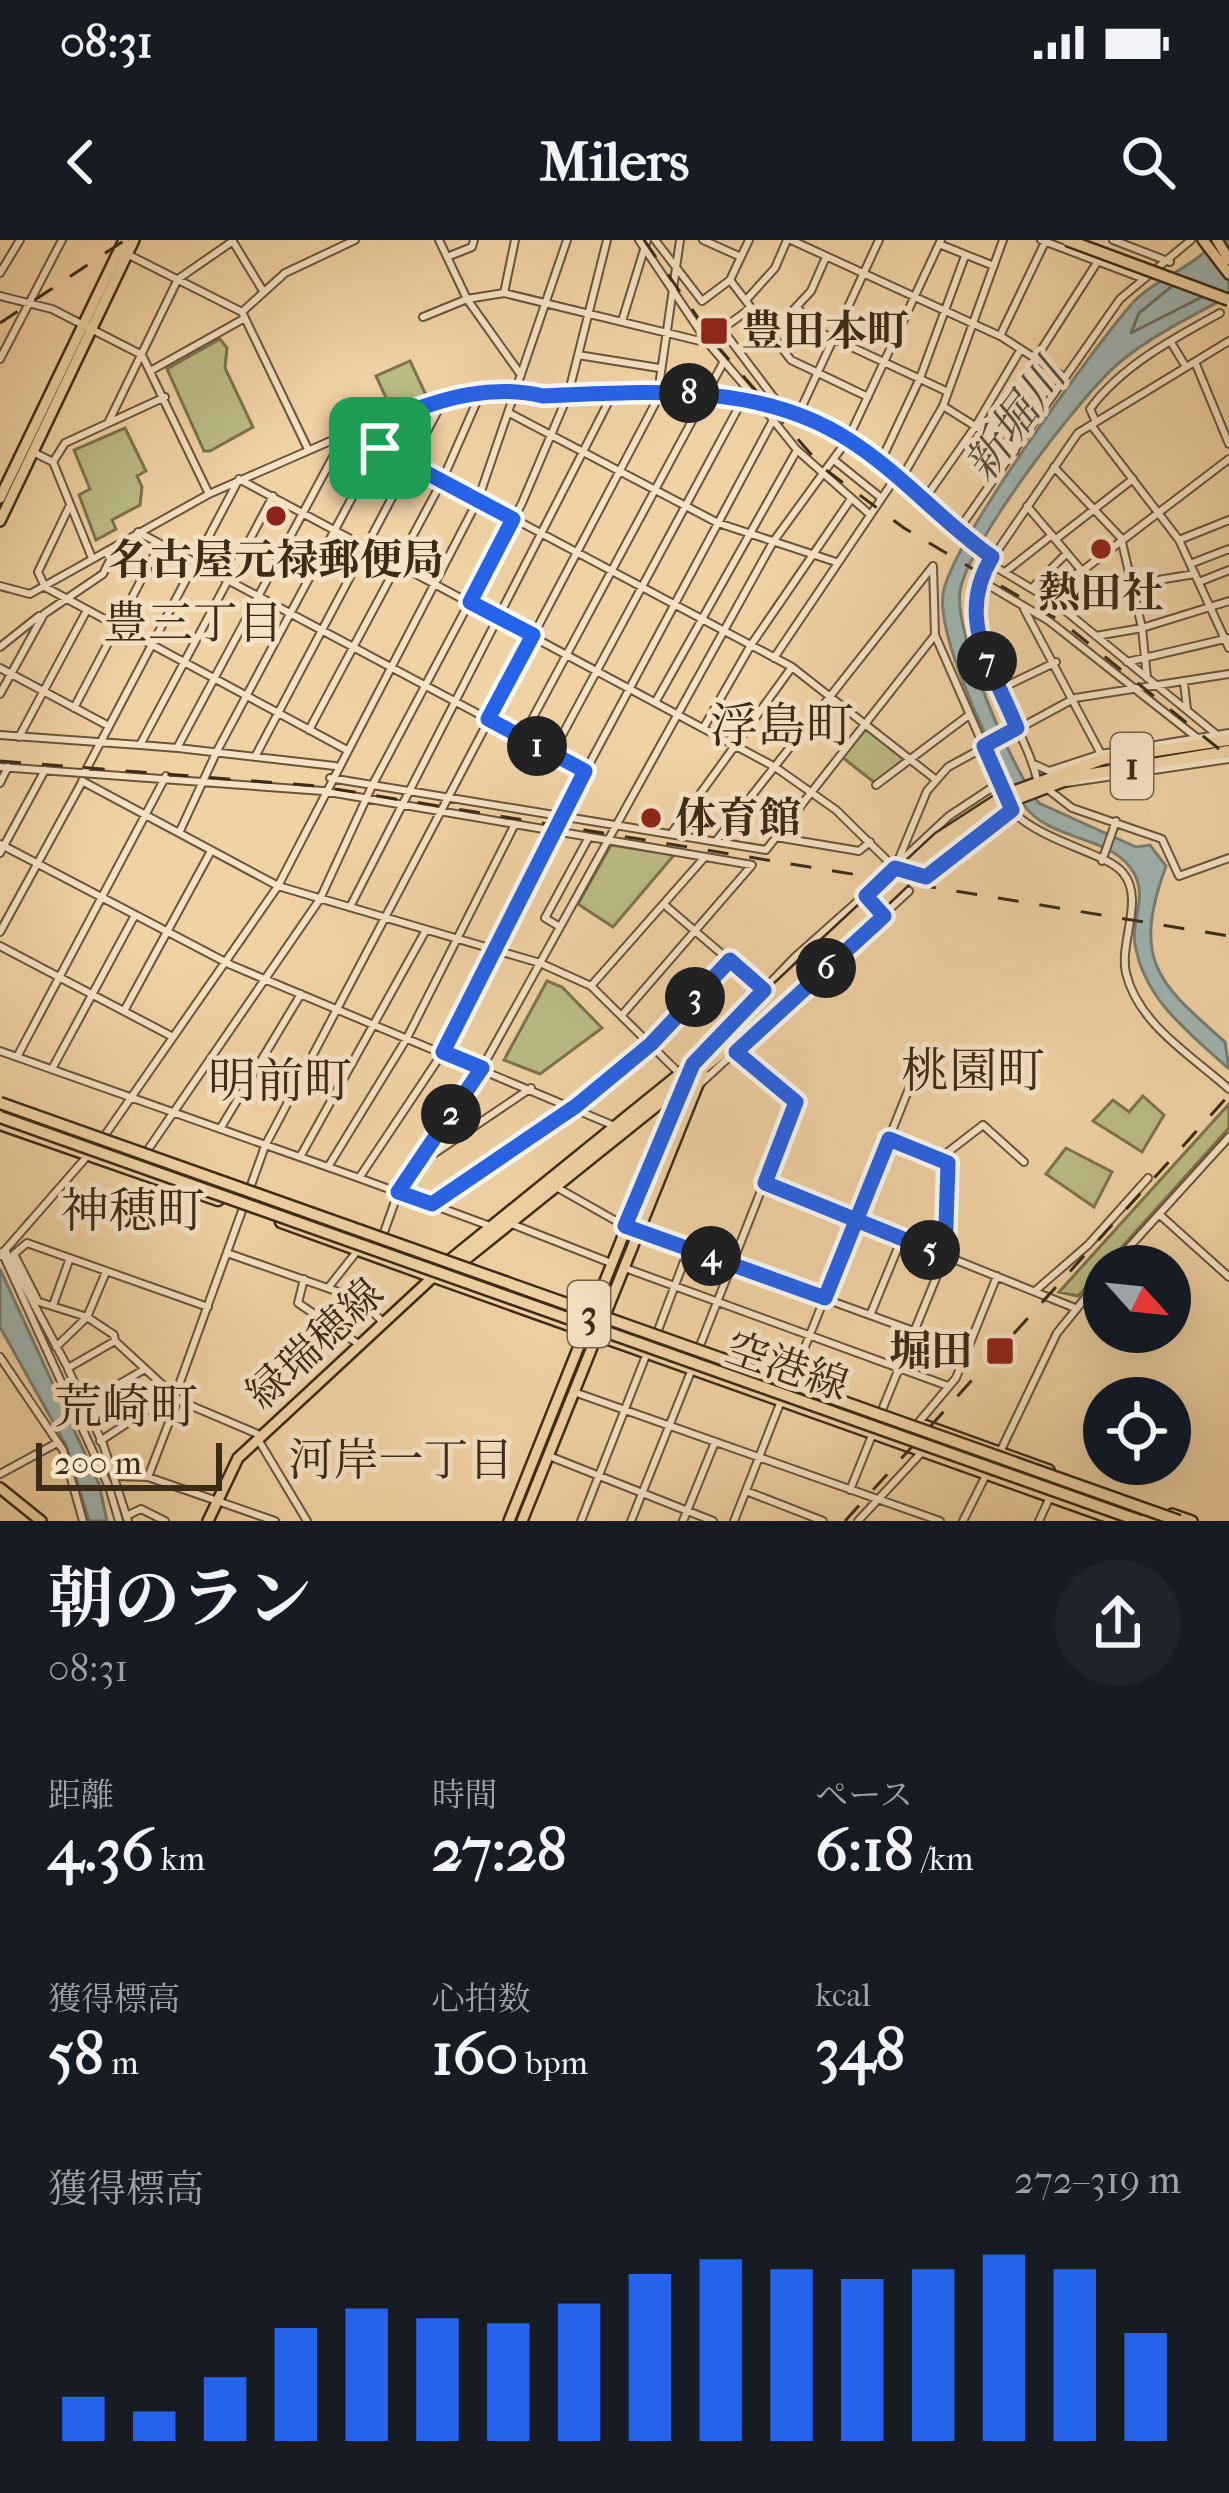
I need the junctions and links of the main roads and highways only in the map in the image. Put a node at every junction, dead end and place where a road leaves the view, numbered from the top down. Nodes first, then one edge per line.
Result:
1 (1067, 240) edge
2 (1088, 240) edge
3 (1203, 240) edge
4 (128, 241) edge
5 (1229, 274) edge
6 (1229, 296) edge
7 (87, 327) junction
8 (0, 496) edge
9 (0, 520) edge
10 (1229, 736) edge
11 (1229, 755) edge
12 (1044, 780) junction
13 (729, 1047) junction
14 (686, 1075) junction
15 (701, 1079) junction
16 (680, 1091) junction
17 (0, 1111) edge
18 (191, 1166) junction
19 (453, 1262) junction
20 (433, 1277) junction
21 (592, 1310) junction
22 (604, 1314) junction
23 (584, 1331) junction
24 (596, 1335) junction
25 (0, 1488) edge
26 (1136, 1514) edge
27 (38, 1520) edge
28 (208, 1521) edge
29 (509, 1521) edge
30 (522, 1521) edge
31 (1117, 1521) edge
32 (1156, 1521) edge
33 (1179, 1521) edge
34 (1192, 1521) edge

1 - 6 highway, bridge
2 - 6 highway, bridge
3 - 5 main road
4 - 7 main road
4 - 7 main road
7 - 8 main road
7 - 9 main road
10 - 12 highway, 1
11 - 12 highway, 1
12 - 13 highway, 1, bridge
13 - 14 highway, 1
13 - 15 highway, 1
14 - 16 main road
14 - 19 highway, 1
15 - 16 highway, 1
15 - 22 main road
16 - 19 highway, 1
16 - 21 main road
17 - 18 highway
17 - 18 highway, bridge
17 - 20 highway
17 - 26 highway, 3, bridge
17 - 33 highway, 3, bridge
18 - 19 highway
19 - 20 highway, 1
19 - 21 main road, 空港線
20 - 23 main road, 空港線
20 - 28 main road, 緑瑞穂線
21 - 22 main road, 空港線
21 - 23 main road
22 - 24 main road
22 - 26 main road, 空港線
23 - 24 main road, 空港線
23 - 29 main road
24 - 30 main road
24 - 31 main road, 空港線
25 - 27 main road
26 - 31 highway
26 - 32 highway
26 - 34 main road, 空港線

